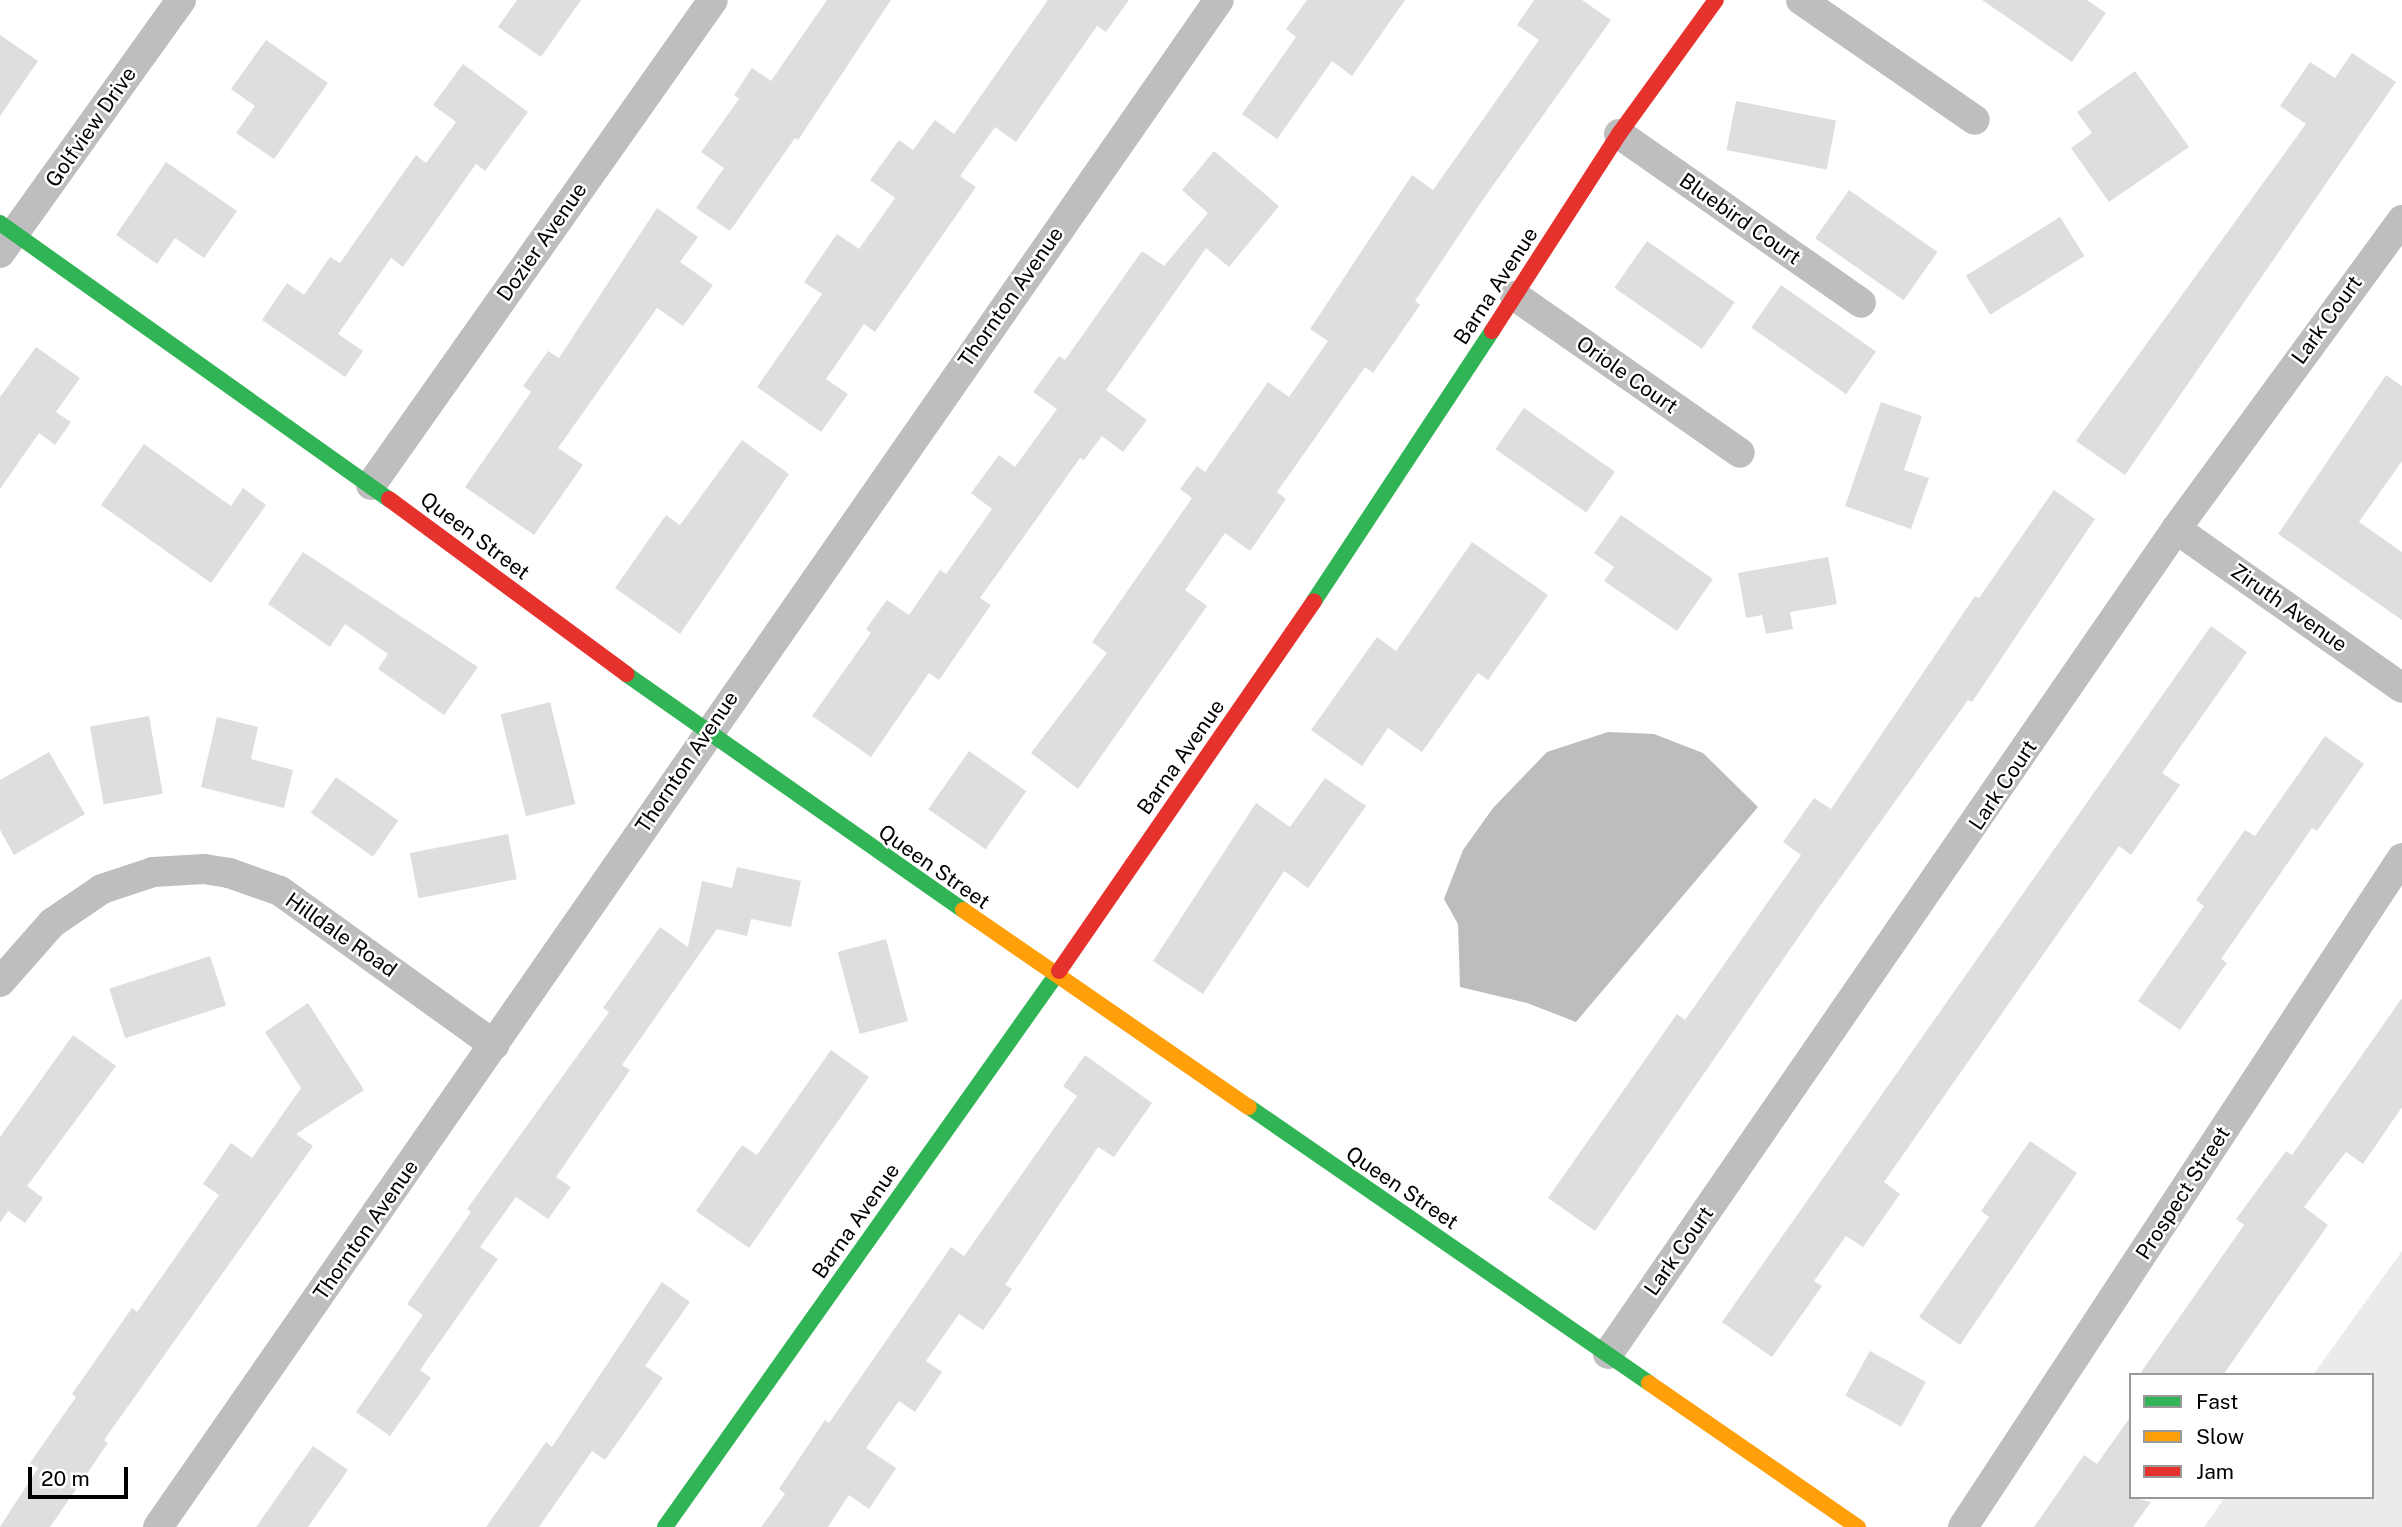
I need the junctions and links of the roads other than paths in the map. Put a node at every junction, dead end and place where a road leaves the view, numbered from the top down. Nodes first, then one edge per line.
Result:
1 (181, 0) edge
2 (713, 0) edge
3 (1219, 0) edge
4 (1716, 0) edge
5 (1801, 0) edge
6 (1975, 120) dead end
7 (1619, 134) junction
8 (2402, 220) edge
9 (5, 236) edge
10 (1515, 296) junction
11 (1861, 303) dead end
12 (1740, 453) dead end
13 (371, 485) junction
14 (2176, 529) junction
15 (2402, 688) edge
16 (706, 733) junction
17 (2402, 858) edge
18 (1055, 976) junction
19 (0, 982) edge
20 (494, 1045) junction
21 (1608, 1354) junction
22 (158, 1527) edge
23 (665, 1527) edge
24 (1858, 1527) edge
25 (1963, 1527) edge

1 - 9 street, Golfview Drive
2 - 13 street, Dozier Avenue
3 - 16 street, Thornton Avenue
4 - 7 street, Barna Avenue
5 - 6 street
7 - 10 street, Barna Avenue
7 - 11 street, Bluebird Court
8 - 14 street, Lark Court
9 - 13 street, Queen Street
10 - 12 street, Oriole Court
10 - 18 street, Barna Avenue
13 - 16 street, Queen Street
14 - 15 street, Ziruth Avenue
14 - 21 street, Lark Court
16 - 18 street, Queen Street
16 - 20 street, Thornton Avenue
17 - 25 street, Prospect Street
18 - 21 street, Queen Street
18 - 23 street, Barna Avenue
19 - 20 street, Hilldale Road
20 - 22 street, Thornton Avenue
21 - 24 street, Queen Street

